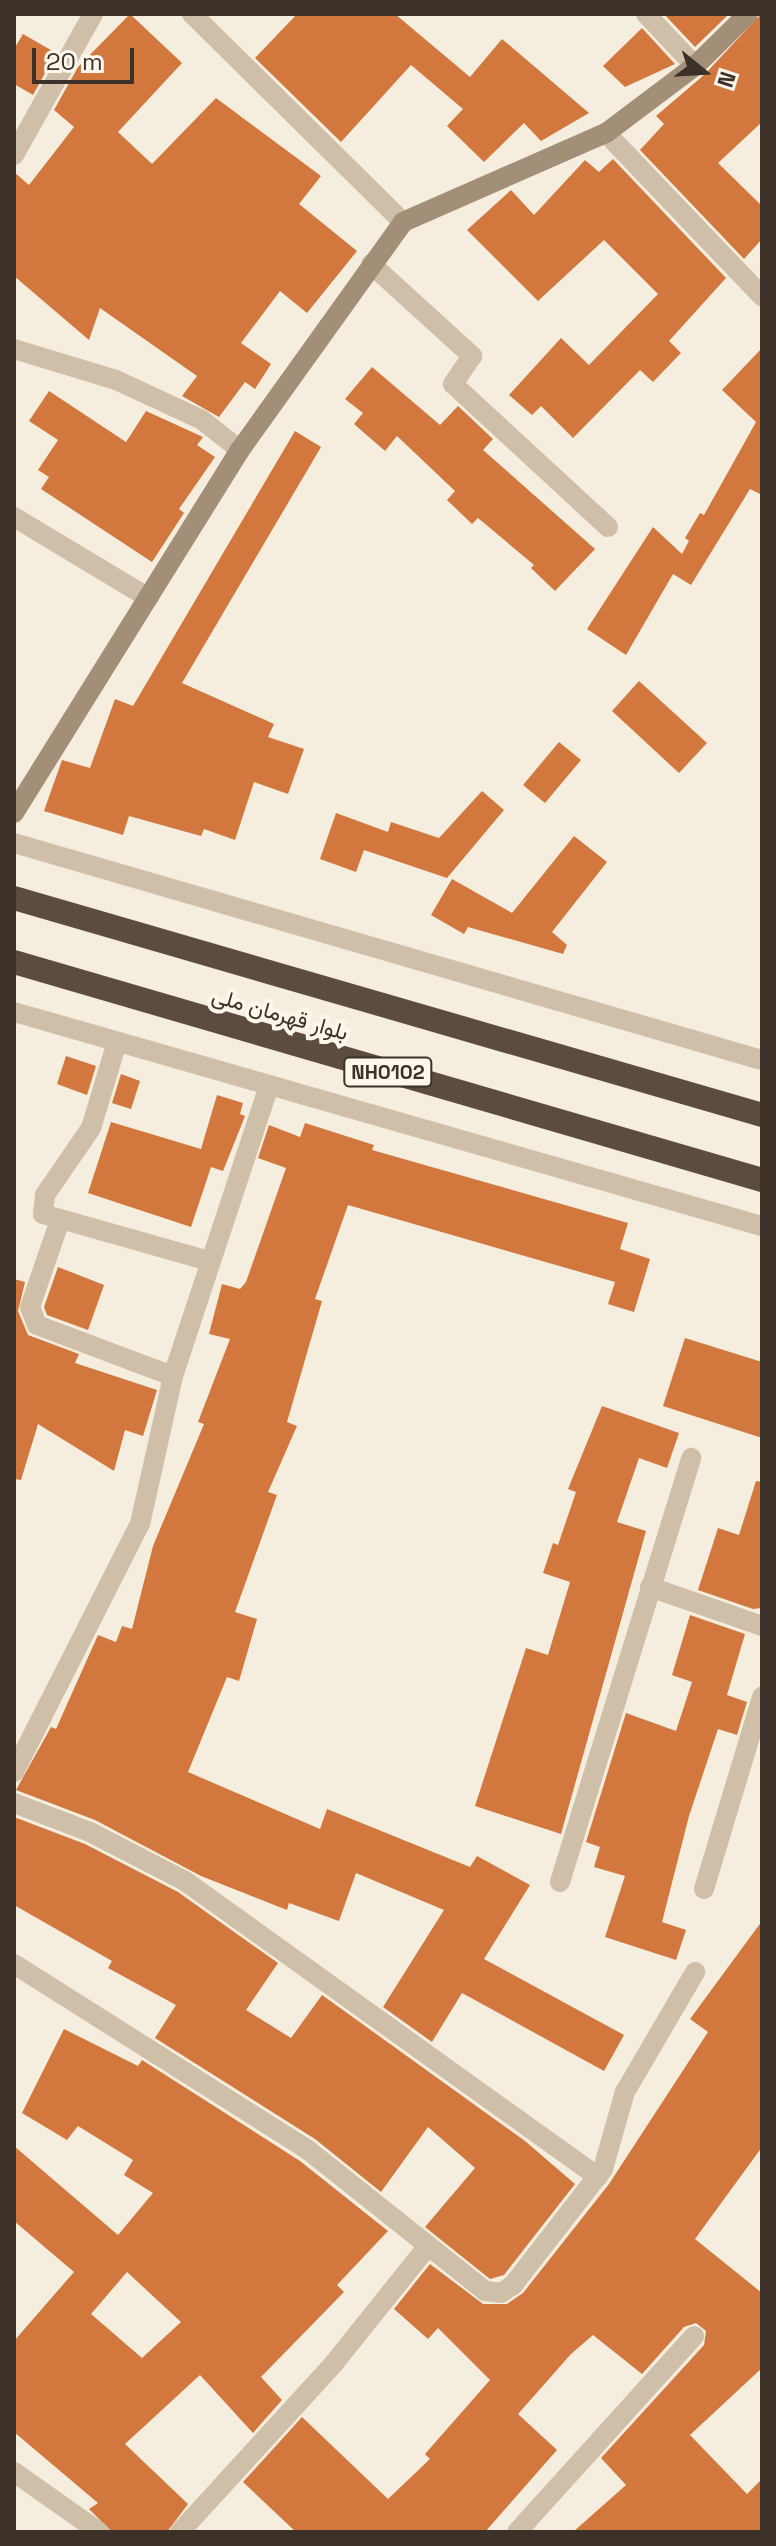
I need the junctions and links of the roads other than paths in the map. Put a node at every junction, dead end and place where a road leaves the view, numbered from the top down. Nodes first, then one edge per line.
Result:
1 (93, 14) edge
2 (192, 14) edge
3 (646, 14) edge
4 (748, 14) edge
5 (695, 66) junction
6 (606, 133) junction
7 (14, 155) edge
8 (403, 222) junction
9 (371, 264) junction
10 (762, 296) edge
11 (14, 351) edge
12 (240, 450) junction
13 (14, 517) edge
14 (608, 527) dead end
15 (149, 598) junction
16 (14, 813) edge
17 (14, 843) edge
18 (14, 898) edge
19 (14, 962) edge
20 (14, 1012) edge
21 (117, 1042) junction
22 (762, 1060) edge
23 (269, 1085) junction
24 (762, 1115) edge
25 (762, 1180) edge
26 (60, 1220) junction
27 (762, 1226) edge
28 (209, 1261) junction
29 (173, 1376) junction
30 (691, 1458) dead end
31 (650, 1587) junction
32 (762, 1626) edge
33 (762, 1697) edge
34 (14, 1772) edge
35 (14, 1803) edge
36 (560, 1882) dead end
37 (704, 1889) dead end
38 (14, 1964) edge
39 (695, 1972) dead end
40 (598, 2177) junction
41 (428, 2246) junction
42 (694, 2336) dead end
43 (14, 2472) edge
44 (99, 2532) edge
45 (180, 2532) edge
46 (517, 2532) edge

1 - 7 street
2 - 8 street
3 - 5 street
4 - 5 street
5 - 6 street
6 - 8 street
6 - 10 street
8 - 9 street
9 - 12 street
9 - 14 street
11 - 12 street
12 - 15 street
13 - 15 street
15 - 16 street
17 - 22 street
18 - 24 highway, بلوار قهرمان ملی
19 - 25 highway, بلوار قهرمان ملی / NH0102
20 - 21 street
21 - 23 street
21 - 26 street
23 - 27 street
23 - 28 street
26 - 28 street
26 - 29 street
28 - 29 street
29 - 34 street
30 - 31 street
31 - 32 street
31 - 36 street
33 - 37 street
35 - 40 street
38 - 41 street
39 - 40 street
40 - 41 street
41 - 45 street
42 - 46 street
43 - 44 street

